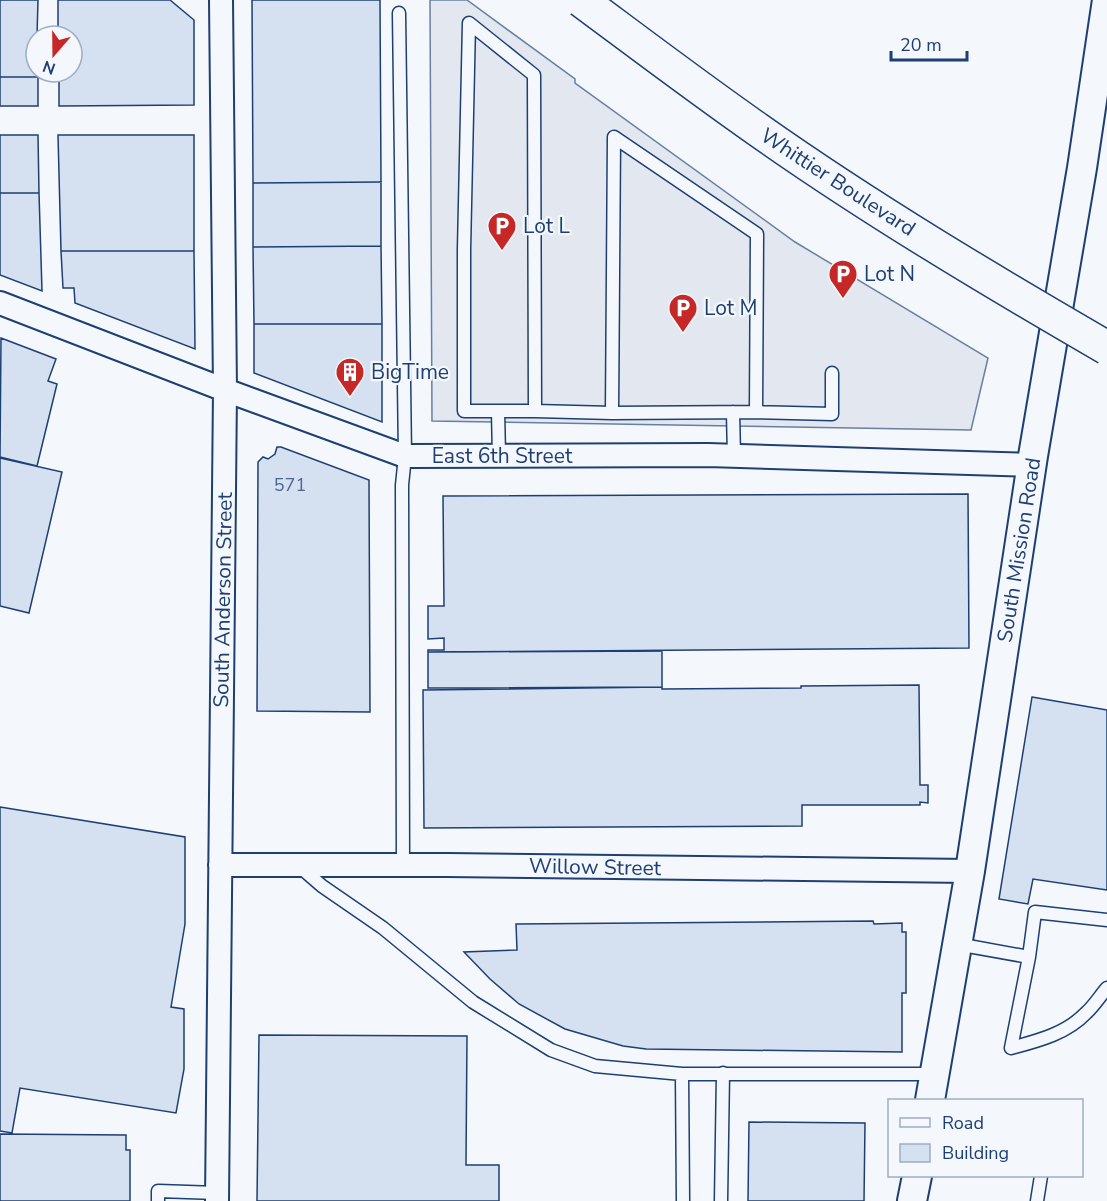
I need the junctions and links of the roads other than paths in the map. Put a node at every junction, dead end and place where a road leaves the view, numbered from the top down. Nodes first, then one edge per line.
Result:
1 (221, 0) edge
2 (581, 0) edge
3 (1107, 0) edge
4 (399, 14) dead end
5 (0, 303) edge
6 (1107, 348) edge
7 (832, 373) dead end
8 (225, 390) junction
9 (498, 411) junction
10 (535, 411) junction
11 (733, 412) junction
12 (756, 412) junction
13 (612, 413) junction
14 (405, 456) junction
15 (499, 456) junction
16 (734, 456) junction
17 (1032, 465) junction
18 (220, 865) junction
19 (403, 865) junction
20 (299, 866) junction
21 (970, 871) junction
22 (1107, 920) edge
23 (957, 944) junction
24 (1029, 957) junction
25 (1107, 988) edge
26 (723, 1073) junction
27 (682, 1074) junction
28 (933, 1087) edge
29 (917, 1177) edge
30 (1041, 1177) edge
31 (217, 1197) edge
32 (158, 1201) edge
33 (682, 1201) edge
34 (721, 1201) edge
35 (912, 1201) edge
36 (1037, 1201) edge

1 - 8 street, South Anderson Street
2 - 6 main road, Whittier Boulevard, bridge
3 - 17 street, South Mission Road
4 - 14 lane
5 - 8 street, East 6th Street
7 - 12 lane
8 - 14 street, East 6th Street
8 - 18 street, South Anderson Street
9 - 10 lane
9 - 10 lane
9 - 15 lane
10 - 13 lane
11 - 12 lane
11 - 13 lane
11 - 16 lane
12 - 13 lane
14 - 15 street, East 6th Street
14 - 19 lane
15 - 16 street, East 6th Street
16 - 17 street, East 6th Street
17 - 21 street, South Mission Road
18 - 20 street, Willow Street
18 - 31 street, South Anderson Street
19 - 20 street, Willow Street
19 - 21 street, Willow Street
20 - 27 lane
21 - 23 street, South Mission Road
22 - 24 lane
23 - 24 lane
23 - 28 street, South Mission Road
24 - 25 lane
26 - 27 lane
26 - 28 lane
26 - 34 lane
27 - 33 lane
29 - 35 street
30 - 36 lane
31 - 32 lane

